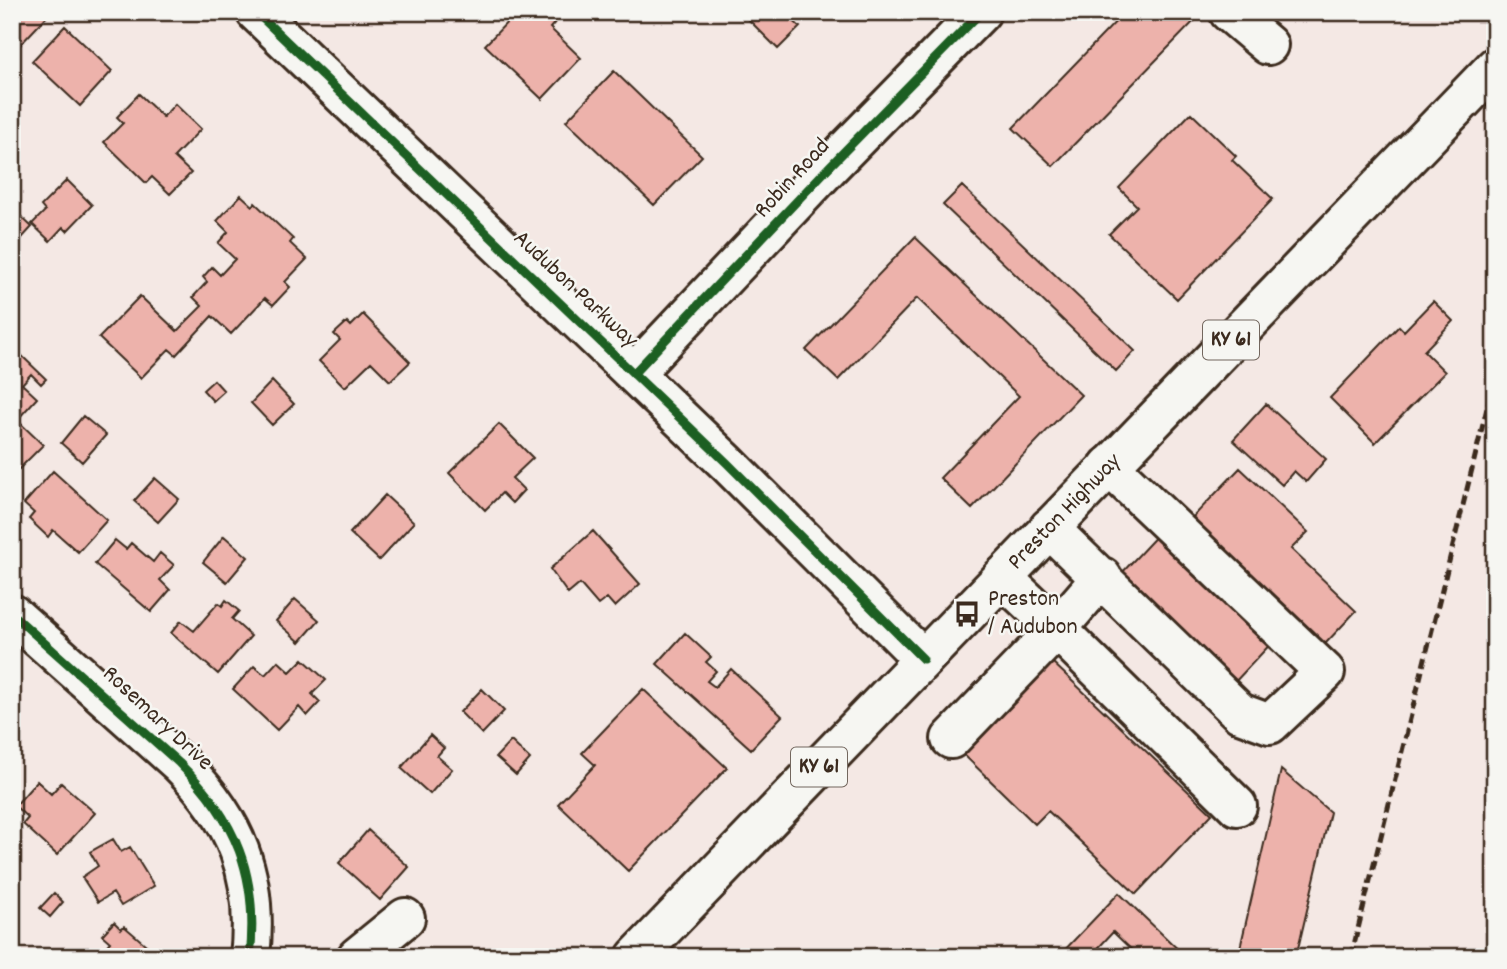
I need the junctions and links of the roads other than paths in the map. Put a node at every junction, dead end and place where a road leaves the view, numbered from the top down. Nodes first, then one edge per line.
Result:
1 (256, 12) edge
2 (981, 12) edge
3 (1229, 12) edge
4 (1268, 45) dead end
5 (1495, 67) edge
6 (634, 373) junction
7 (1110, 466) junction
8 (1049, 528) junction
9 (1002, 577) junction
10 (1102, 577) junction
11 (12, 614) edge
12 (1058, 629) junction
13 (923, 659) junction
14 (951, 739) dead end
15 (1237, 806) dead end
16 (405, 918) dead end
17 (250, 957) edge
18 (357, 957) edge
19 (636, 957) edge

1 - 6 street, Audubon Parkway
2 - 6 street, Robin Road
3 - 4 street
5 - 7 street, Preston Highway / KY 61
6 - 13 street, Audubon Parkway
7 - 8 street, Preston Highway / KY 61
7 - 10 street
8 - 9 street, Preston Highway / KY 61
8 - 10 street
9 - 12 street
9 - 13 street, Preston Highway / KY 61
10 - 12 street
11 - 17 street, Rosemary Drive
12 - 14 street
12 - 15 street
13 - 19 street, Preston Highway / KY 61
16 - 18 street

